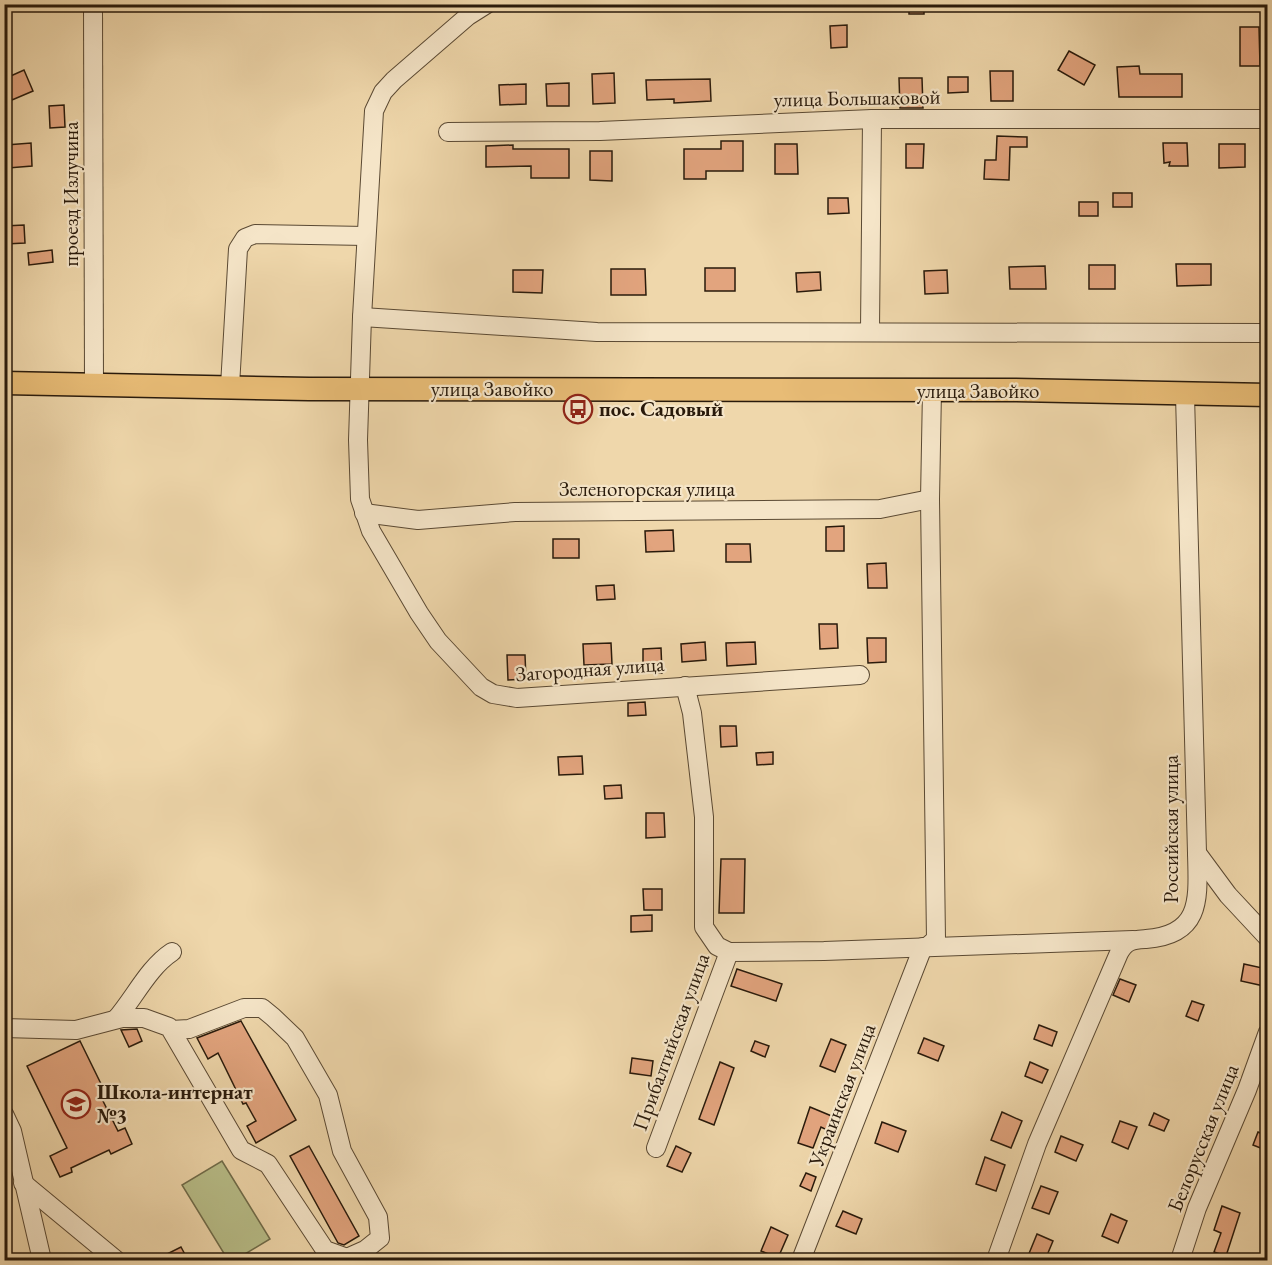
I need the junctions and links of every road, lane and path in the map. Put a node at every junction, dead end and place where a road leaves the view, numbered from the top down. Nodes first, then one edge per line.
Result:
1 (93, 4) edge
2 (487, 4) edge
3 (872, 119) junction
4 (1268, 119) edge
5 (448, 132) dead end
6 (366, 236) junction
7 (362, 317) junction
8 (870, 330) junction
9 (1268, 333) edge
10 (4, 382) edge
11 (94, 384) junction
12 (230, 386) junction
13 (360, 389) junction
14 (932, 390) junction
15 (1185, 395) junction
16 (1268, 395) edge
17 (930, 499) junction
18 (364, 513) junction
19 (860, 675) dead end
20 (685, 686) junction
21 (1197, 853) junction
22 (1268, 938) edge
23 (1132, 940) junction
24 (926, 947) junction
25 (172, 952) dead end
26 (729, 952) junction
27 (116, 1019) junction
28 (4, 1028) edge
29 (171, 1030) junction
30 (1268, 1032) edge
31 (4, 1114) edge
32 (656, 1148) dead end
33 (23, 1183) junction
34 (1000, 1259) edge
35 (42, 1260) edge
36 (116, 1260) edge
37 (801, 1260) edge
38 (1180, 1260) edge

1 - 11 street, проезд Излучина
2 - 6 street, Загородная улица
3 - 4 street, улица Большаковой
3 - 5 street, улица Большаковой
3 - 8 street
6 - 7 street, Загородная улица
6 - 12 street
7 - 8 street
7 - 13 street, Загородная улица
8 - 9 street
10 - 11 main road, улица Завойко
11 - 12 main road, улица Завойко
12 - 13 main road, улица Завойко
13 - 14 main road, улица Завойко
13 - 18 street, Загородная улица
14 - 15 main road, улица Завойко
14 - 17 street, Украинская улица
15 - 16 main road, улица Завойко
15 - 21 street, Российская улица
17 - 18 street, Зеленогорская улица
17 - 24 street, Украинская улица
18 - 20 street, Загородная улица
19 - 20 street, Загородная улица
20 - 26 street
21 - 22 street
21 - 23 street, Российская улица
23 - 24 street, Российская улица
23 - 34 street
24 - 26 street, Российская улица
24 - 37 street, Украинская улица
25 - 27 street
26 - 32 street, Прибалтийская улица
27 - 28 street
27 - 29 street
29 - 29 street
30 - 38 street, Белорусская улица
31 - 33 street
33 - 35 street
33 - 36 street

